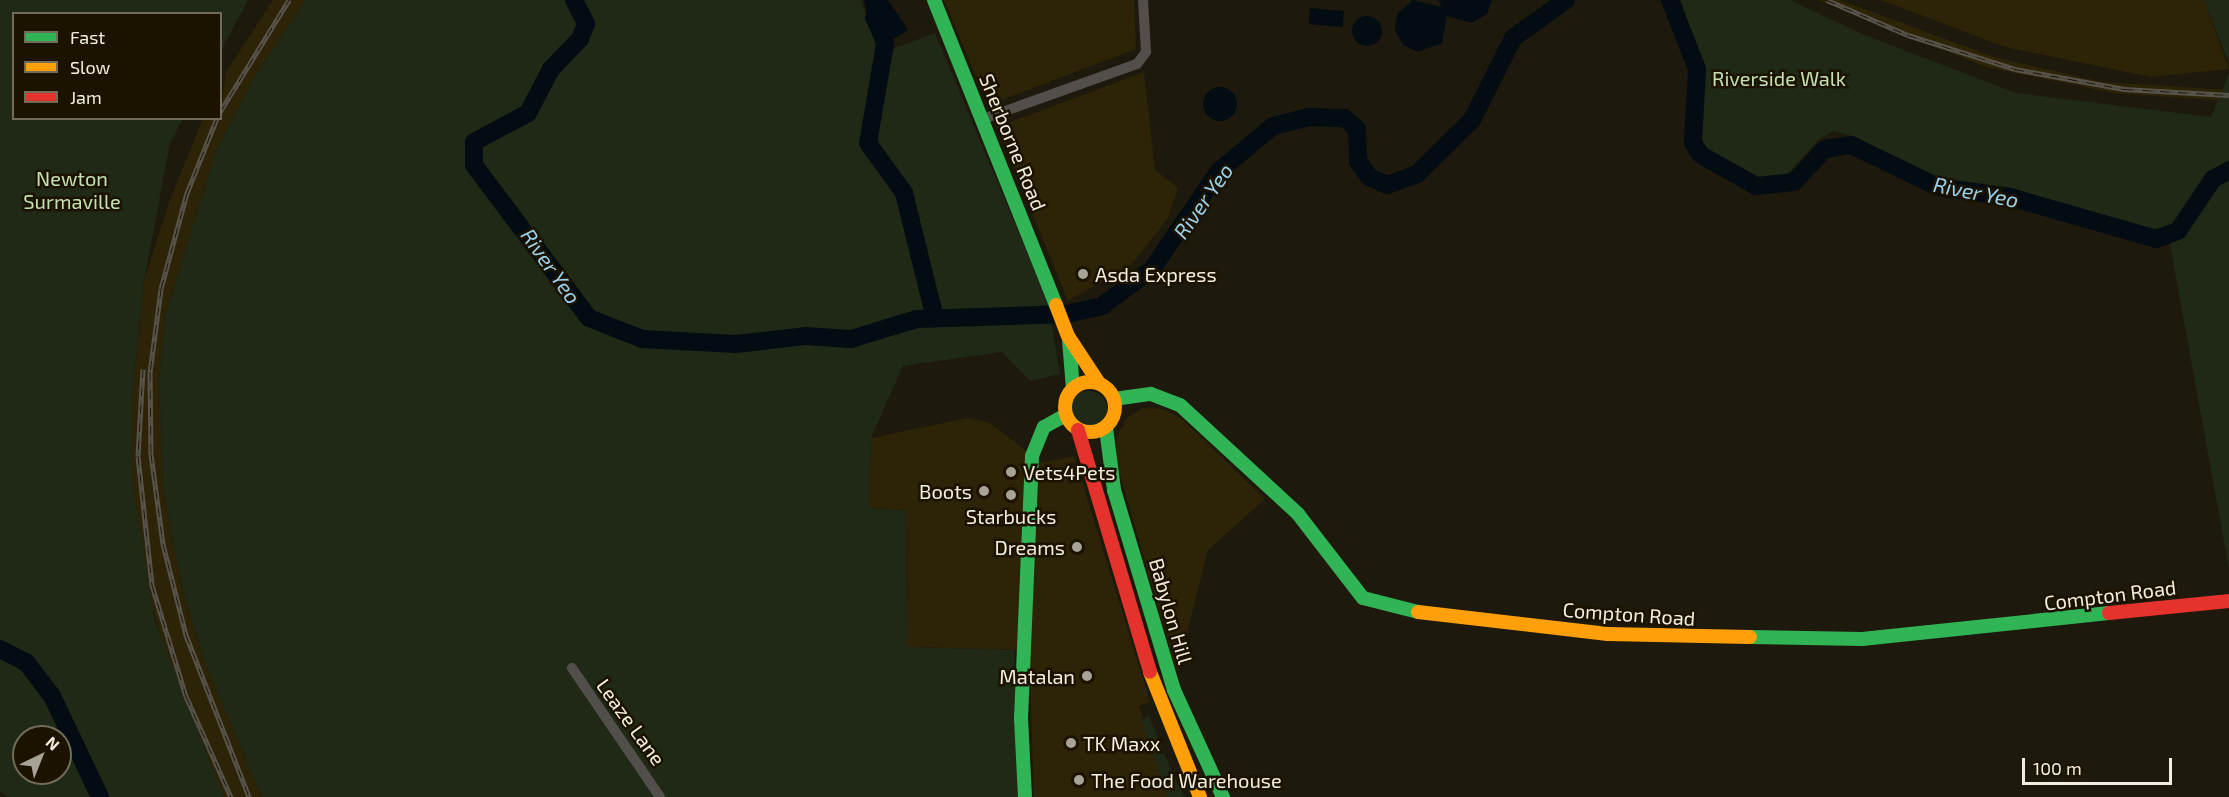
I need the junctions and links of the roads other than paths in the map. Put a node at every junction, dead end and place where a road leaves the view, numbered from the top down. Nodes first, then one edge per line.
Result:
1 (934, 0) edge
2 (1143, 0) edge
3 (983, 119) junction
4 (1068, 336) junction
5 (1099, 383) junction
6 (1073, 389) junction
7 (1114, 399) junction
8 (1066, 414) junction
9 (1106, 428) junction
10 (1078, 429) junction
11 (2229, 601) edge
12 (1161, 646) junction
13 (1144, 650) junction
14 (572, 668) dead end
15 (660, 797) edge
16 (1025, 797) edge
17 (1200, 797) edge
18 (1223, 797) edge

1 - 3 street, Sherborne Road
2 - 3 street
3 - 4 street, Sherborne Road
4 - 5 street
4 - 6 street
5 - 6 street
5 - 7 street
6 - 8 street
7 - 9 street
7 - 11 street, Compton Road
8 - 10 street
8 - 16 street
9 - 10 street
9 - 12 street, Babylon Hill
10 - 13 street, Babylon Hill
12 - 13 street
12 - 18 street, Babylon Hill
13 - 17 street, Babylon Hill
14 - 15 street, Leaze Lane

